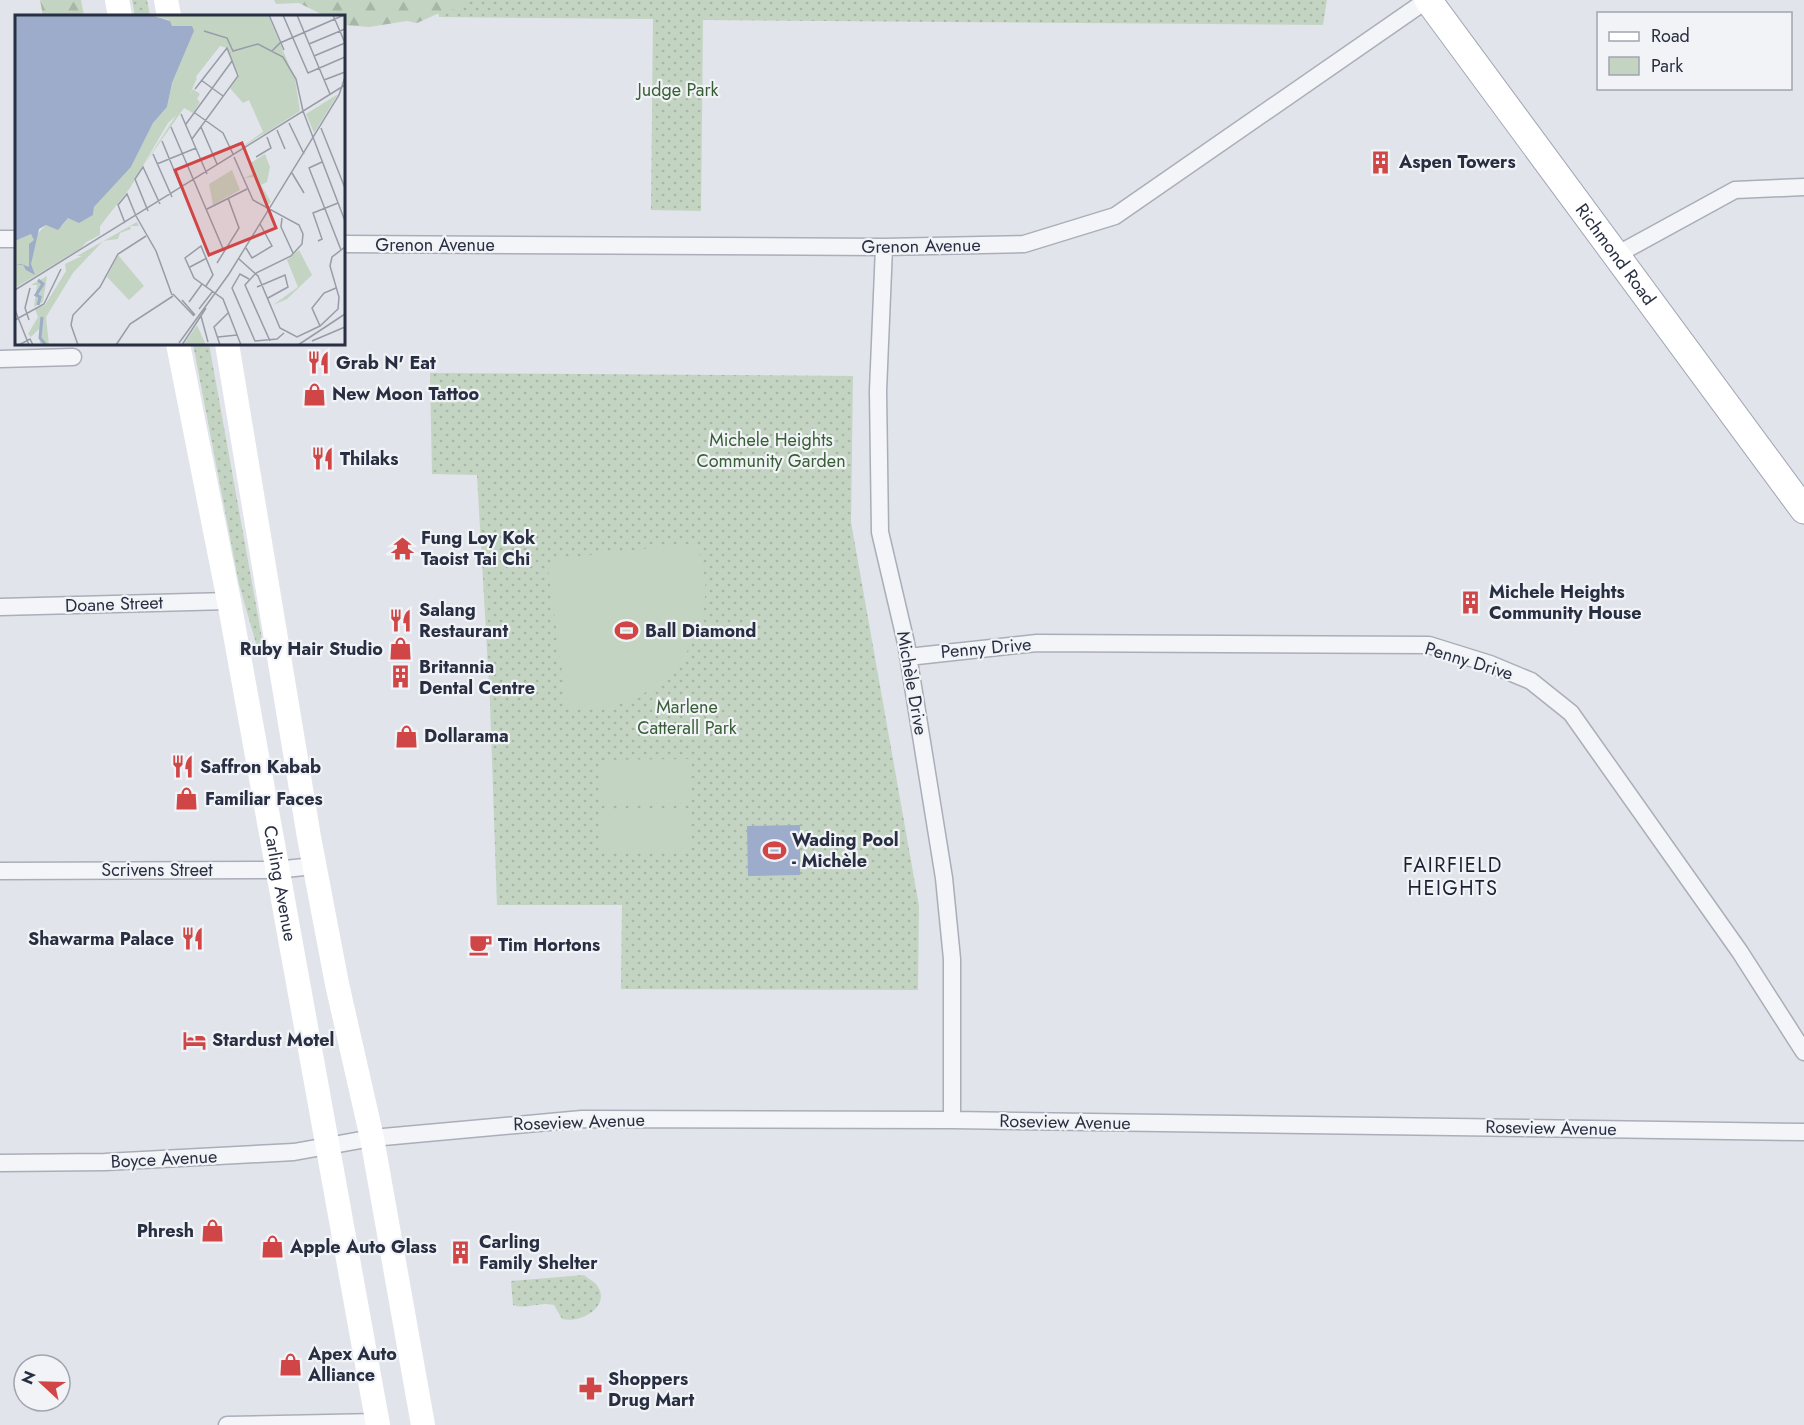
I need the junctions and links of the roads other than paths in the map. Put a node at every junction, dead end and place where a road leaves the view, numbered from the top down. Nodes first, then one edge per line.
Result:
1 (117, 0) edge
2 (166, 0) edge
3 (1427, 0) edge
4 (120, 15) edge
5 (170, 15) edge
6 (1804, 187) edge
7 (345, 244) edge
8 (884, 247) junction
9 (1618, 254) junction
10 (178, 345) edge
11 (227, 345) edge
12 (73, 357) dead end
13 (0, 359) edge
14 (1804, 510) edge
15 (229, 601) junction
16 (0, 607) edge
17 (908, 657) junction
18 (314, 866) junction
19 (276, 870) junction
20 (0, 871) edge
21 (1804, 1052) edge
22 (952, 1120) junction
23 (1804, 1132) edge
24 (372, 1138) junction
25 (327, 1146) junction
26 (0, 1163) edge
27 (378, 1424) edge
28 (227, 1425) edge
29 (423, 1425) edge

1 - 4 main road
2 - 5 main road
3 - 8 street, Grenon Avenue
3 - 9 main road, Richmond Road
6 - 9 street
7 - 8 street, Grenon Avenue
8 - 17 street, Michèle Drive
9 - 14 main road, Richmond Road
10 - 15 main road, Carling Avenue
11 - 18 main road, Carling Avenue
12 - 13 street
15 - 16 street, Doane Street
15 - 19 main road, Carling Avenue
17 - 21 street, Penny Drive
17 - 22 street, Michèle Drive
18 - 19 street, Scrivens Street
18 - 24 main road, Carling Avenue
19 - 20 street, Scrivens Street
19 - 25 main road, Carling Avenue
22 - 23 street, Roseview Avenue
22 - 24 street, Roseview Avenue
24 - 25 street, Roseview Avenue
24 - 29 main road, Carling Avenue
25 - 26 street, Boyce Avenue
25 - 27 main road, Carling Avenue
27 - 28 street

